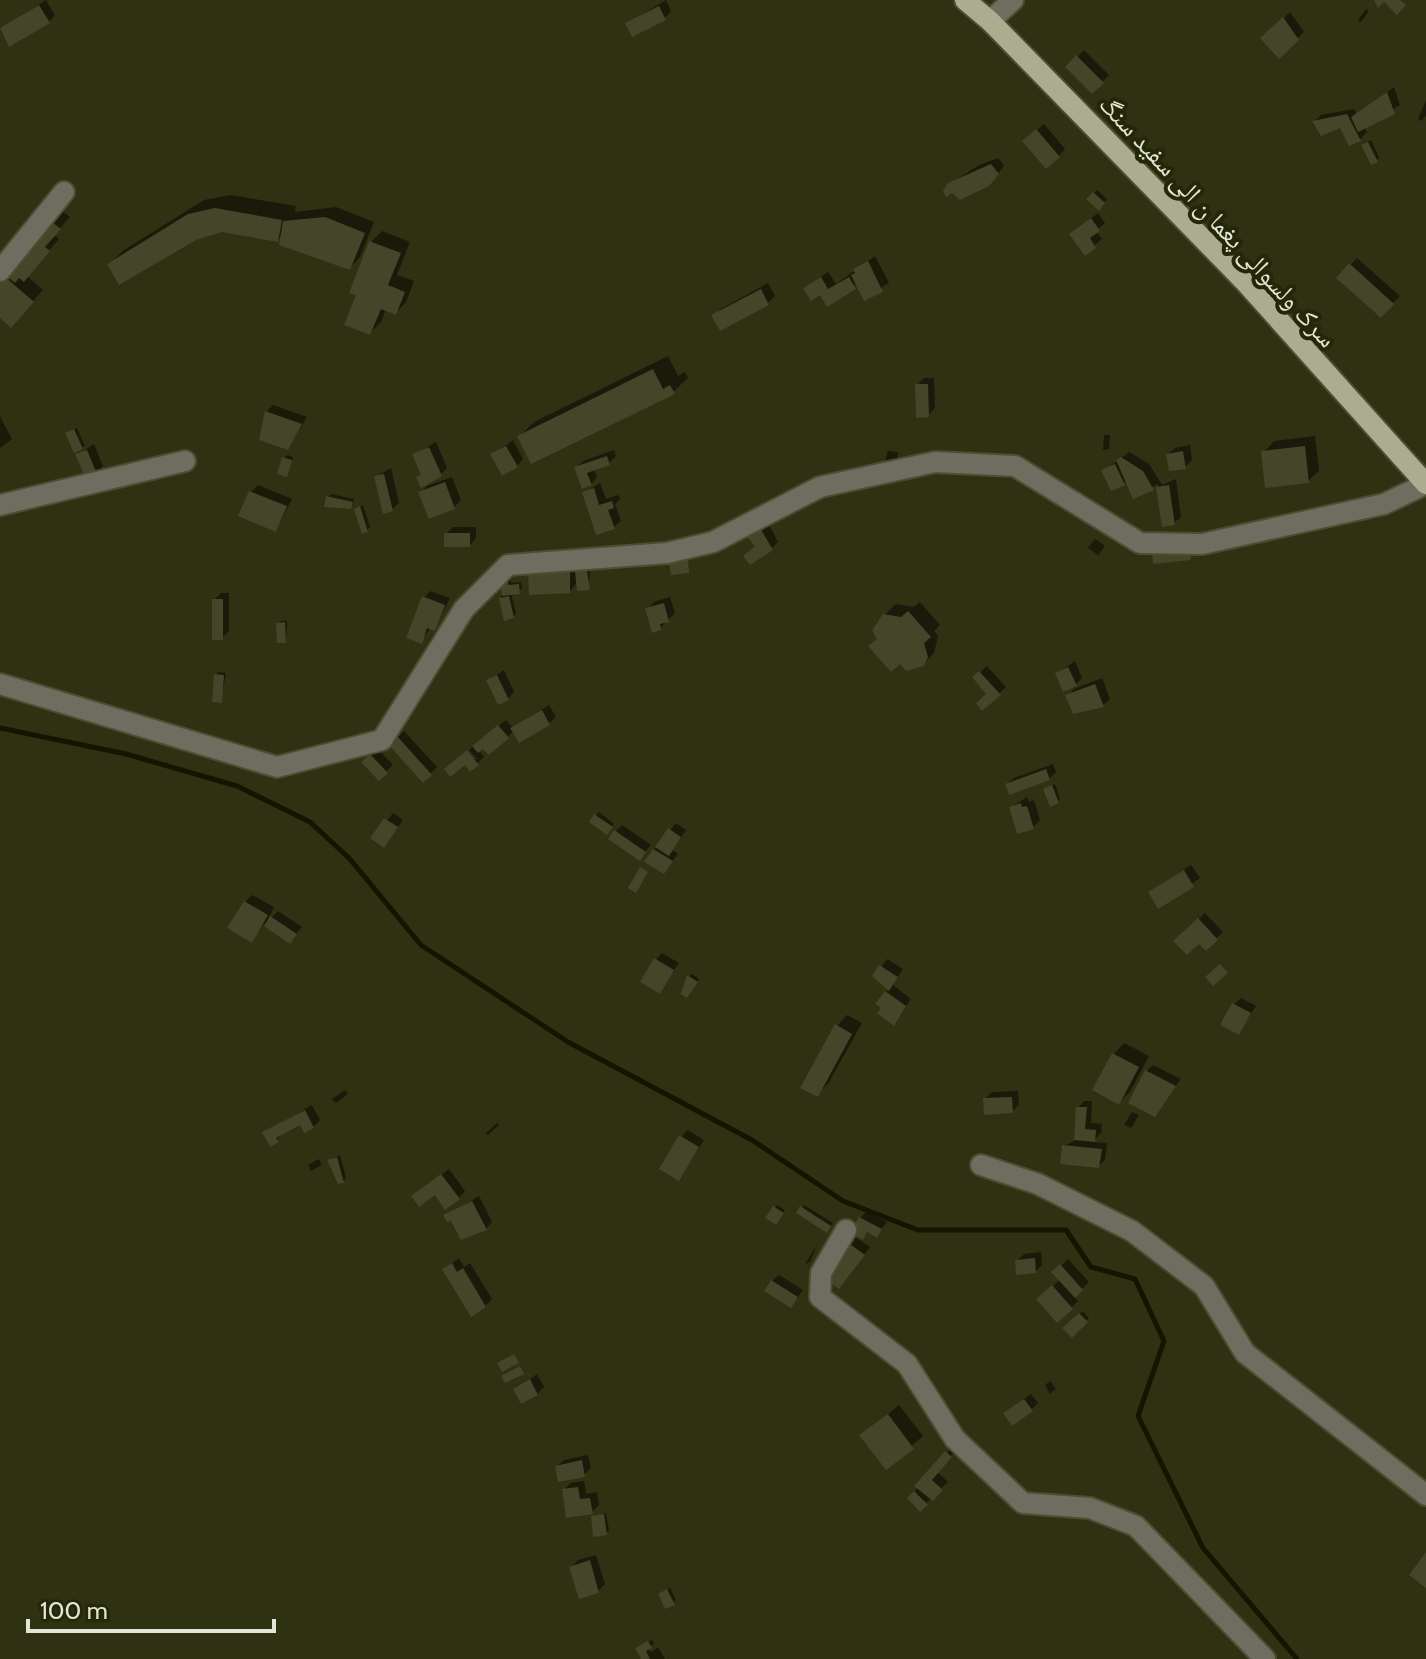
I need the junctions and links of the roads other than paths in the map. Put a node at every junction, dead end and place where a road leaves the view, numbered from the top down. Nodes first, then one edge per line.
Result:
1 (965, 0) edge
2 (1013, 0) edge
3 (990, 21) junction
4 (64, 192) dead end
5 (0, 271) edge
6 (185, 461) dead end
7 (1426, 484) edge
8 (0, 505) edge
9 (0, 684) edge
10 (981, 1165) dead end
11 (846, 1230) dead end
12 (1426, 1495) edge
13 (1265, 1659) edge

1 - 3 main road, سرک ولسوالی پغما ن الی سفید سنگ
2 - 3 street
3 - 7 main road, سرک ولسوالی پغما ن الی سفید سنگ
4 - 5 street
6 - 8 street
7 - 9 street
10 - 12 street
11 - 13 street

